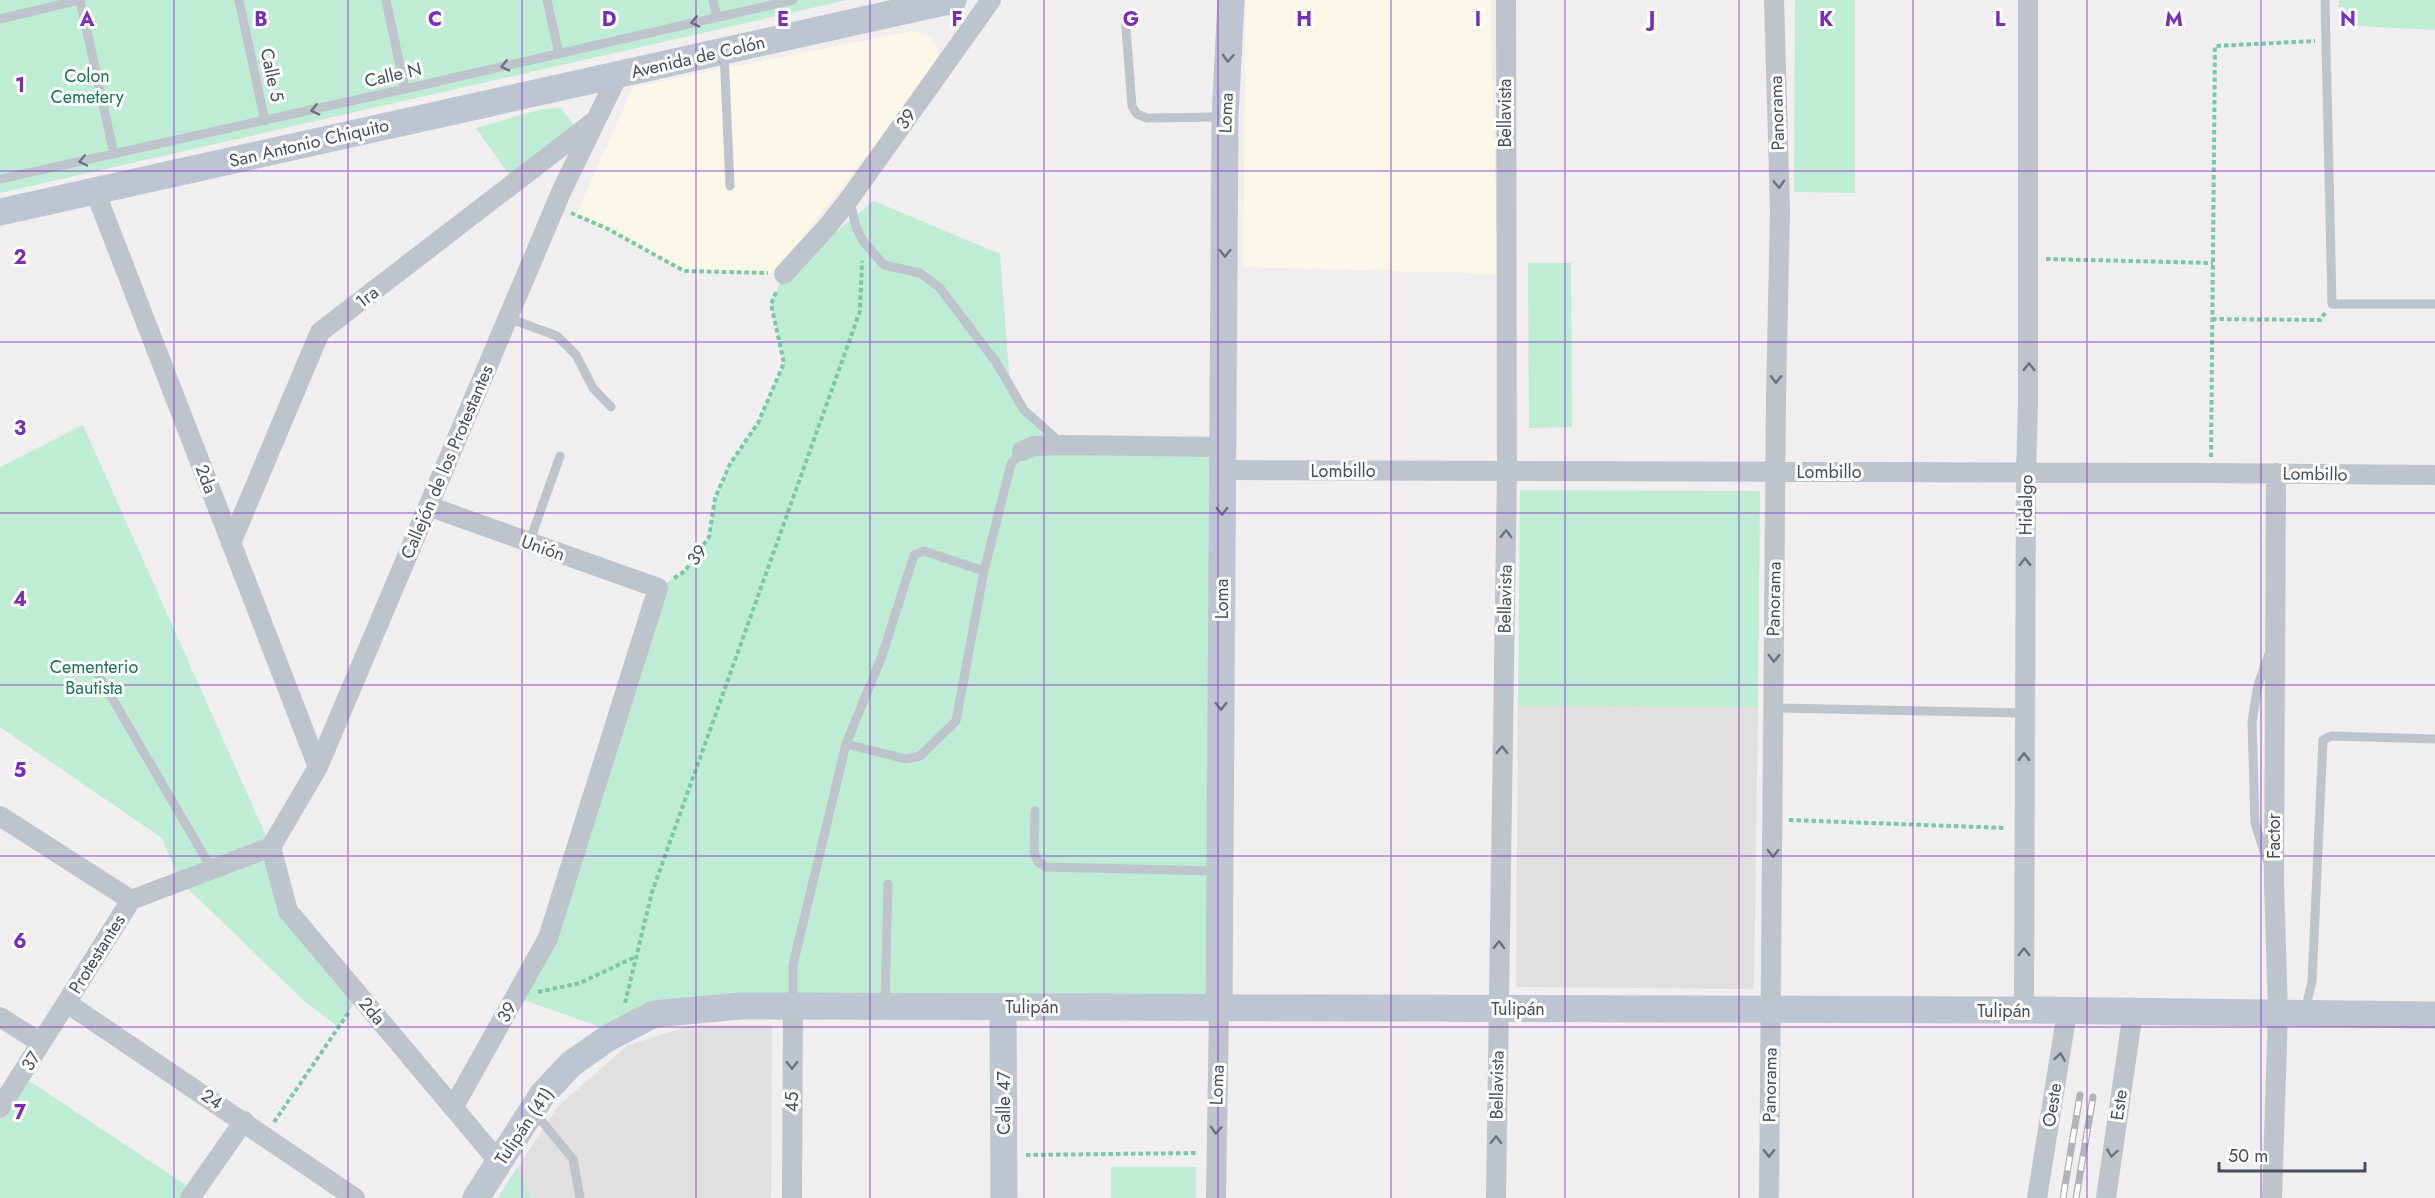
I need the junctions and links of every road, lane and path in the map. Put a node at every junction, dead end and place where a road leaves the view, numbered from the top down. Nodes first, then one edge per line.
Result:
1 (80, 0) edge
2 (239, 0) edge
3 (386, 0) edge
4 (547, 0) edge
5 (713, 0) edge
6 (793, 0) edge
7 (953, 0) edge
8 (991, 0) edge
9 (1231, 0) edge
10 (1506, 0) edge
11 (1774, 0) edge
12 (2028, 0) edge
13 (2325, 0) edge
14 (1125, 16) dead end
15 (717, 17) junction
16 (0, 19) edge
17 (2326, 41) junction
18 (724, 51) junction
19 (558, 54) junction
20 (618, 75) junction
21 (405, 89) junction
22 (1225, 117) junction
23 (265, 121) junction
24 (594, 122) junction
25 (114, 154) junction
26 (0, 179) edge
27 (730, 186) dead end
28 (95, 191) junction
29 (850, 198) junction
30 (556, 206) junction
31 (0, 212) edge
32 (863, 241) junction
33 (2029, 259) junction
34 (2213, 263) junction
35 (784, 274) junction
36 (2332, 304) junction
37 (2435, 304) edge
38 (508, 318) junction
39 (2212, 319) junction
40 (611, 407) dead end
41 (1063, 445) junction
42 (1022, 451) joint
43 (560, 456) dead end
44 (1223, 459) junction
45 (1507, 470) junction
46 (1776, 472) junction
47 (2026, 472) junction
48 (2211, 472) junction
49 (2276, 473) junction
50 (2435, 475) edge
51 (428, 506) junction
52 (231, 543) junction
53 (529, 543) junction
54 (984, 572) junction
55 (658, 588) junction
56 (98, 675) dead end
57 (1773, 708) junction
58 (2024, 713) junction
59 (2435, 739) edge
60 (846, 744) junction
61 (318, 767) junction
62 (1035, 811) dead end
63 (0, 816) edge
64 (1773, 820) junction
65 (2024, 828) junction
66 (272, 847) junction
67 (213, 871) junction
68 (1220, 872) junction
69 (888, 884) dead end
70 (131, 900) junction
71 (636, 957) junction
72 (359, 996) junction
73 (515, 996) junction
74 (67, 1003) junction
75 (793, 1006) junction
76 (885, 1007) junction
77 (1003, 1007) junction
78 (1219, 1008) junction
79 (1498, 1009) junction
80 (1771, 1011) junction
81 (2024, 1011) junction
82 (2067, 1012) junction
83 (2133, 1012) junction
84 (2278, 1013) junction
85 (2305, 1013) junction
86 (2435, 1015) edge
87 (0, 1017) edge
88 (613, 1036) junction
89 (42, 1043) junction
90 (0, 1108) edge
91 (453, 1108) junction
92 (532, 1110) junction
93 (244, 1120) junction
94 (265, 1135) junction
95 (1215, 1153) junction
96 (1004, 1155) junction
97 (499, 1162) junction
98 (190, 1198) edge
99 (355, 1198) edge
100 (476, 1198) edge
101 (580, 1198) edge
102 (792, 1198) edge
103 (1004, 1198) edge
104 (1216, 1198) edge
105 (1496, 1198) edge
106 (1769, 1198) edge
107 (2037, 1198) edge
108 (2106, 1198) edge
109 (2272, 1198) edge

1 - 16 lane
1 - 25 lane
2 - 23 lane, Calle 5
3 - 21 lane
4 - 19 lane
5 - 15 lane
6 - 15 lane, Calle N
7 - 18 street, Avenida de Colón
8 - 29 street, 39
9 -> 22 street, Loma
10 - 45 street, Bellavista
11 -> 46 street, Panorama
12 - 33 street, Hidalgo
13 - 17 lane
14 - 22 lane
15 -> 19 lane, Calle N
17 - 34 path
17 - 36 lane
18 - 20 street, Avenida de Colón
18 - 27 lane
19 -> 21 lane, Calle N
20 - 24 street, Callejón de los Protestantes
20 - 28 street, San Antonio Chiquito
21 -> 23 lane, Calle N
22 -> 44 street, Loma
23 - 25 lane, Calle N
24 - 30 street, Callejón de los Protestantes
24 - 52 street, 1ra
25 -> 26 lane, Calle N
28 - 31 street, San Antonio Chiquito
28 - 52 street, 2da
29 - 32 lane
29 - 35 street, 39
30 - 35 path
30 - 38 street, Callejón de los Protestantes
32 - 41 lane
32 - 71 path
33 - 34 path
47 -> 33 street, Hidalgo
34 - 39 path
35 - 55 path, 39
36 - 37 lane
36 - 39 path
38 - 40 lane
38 - 51 street, Callejón de los Protestantes
39 - 48 path
41 - 42 street, Lombillo
41 - 44 street, Lombillo
42 - 54 lane
43 - 53 lane
44 - 45 street, Lombillo
44 -> 68 street, Loma
45 - 46 street, Lombillo
79 -> 45 street, Bellavista
46 - 47 street, Lombillo
46 -> 57 street, Panorama
47 - 48 street, Lombillo
58 -> 47 street, Hidalgo
48 - 49 street, Lombillo
49 - 50 street, Lombillo
49 - 84 street, Factor
51 - 53 street, Unión
51 - 61 street, Callejón de los Protestantes
52 - 61 street, 2da
53 - 55 street, Unión
54 - 60 lane
54 - 60 lane
55 - 73 street, 39
56 - 67 lane
57 - 58 lane
57 - 64 street, Panorama
65 -> 58 street, Hidalgo
59 - 85 lane
60 - 75 lane
61 - 66 street, Callejón de los Protestantes
62 - 68 lane
63 - 70 street
64 - 65 path
64 -> 80 street, Panorama
81 -> 65 street, Hidalgo
66 - 67 street, Protestantes
66 - 72 street, 2da
67 - 70 street, Protestantes
68 - 78 street, Loma
69 - 76 lane
70 - 74 street, Protestantes
71 - 73 path
71 - 88 path
72 - 91 street, 2da
72 - 94 path
73 - 91 street, 39
74 - 89 street, Protestantes
74 - 93 street, 24
75 - 76 street, Tulipán
75 - 88 street, Tulipán
75 -> 102 street, 45
76 - 77 street, Tulipán
77 - 78 street, Tulipán
77 - 96 street, Calle 47
78 - 79 street, Tulipán
78 -> 95 street, Loma
79 - 80 street, Tulipán
105 -> 79 street, Bellavista
80 - 81 street, Tulipán
80 -> 106 street, Panorama
81 - 82 street, Tulipán
82 - 83 street, Tulipán
107 -> 82 street, Oeste
83 - 84 street, Tulipán
83 -> 108 street, Este
84 - 85 street, Tulipán
84 - 109 street, Factor
85 - 86 street, Tulipán
87 - 89 street
88 - 92 street, Tulipán (41)
89 - 90 street, 37
91 - 97 street, 2da
92 - 97 street, Tulipán (41)
92 - 101 lane
93 - 94 street, 24
93 - 98 street
94 - 99 street, 24
95 - 96 path
95 - 104 street, Loma
96 - 103 street, Calle 47
97 - 100 street, Tulipán (41)

